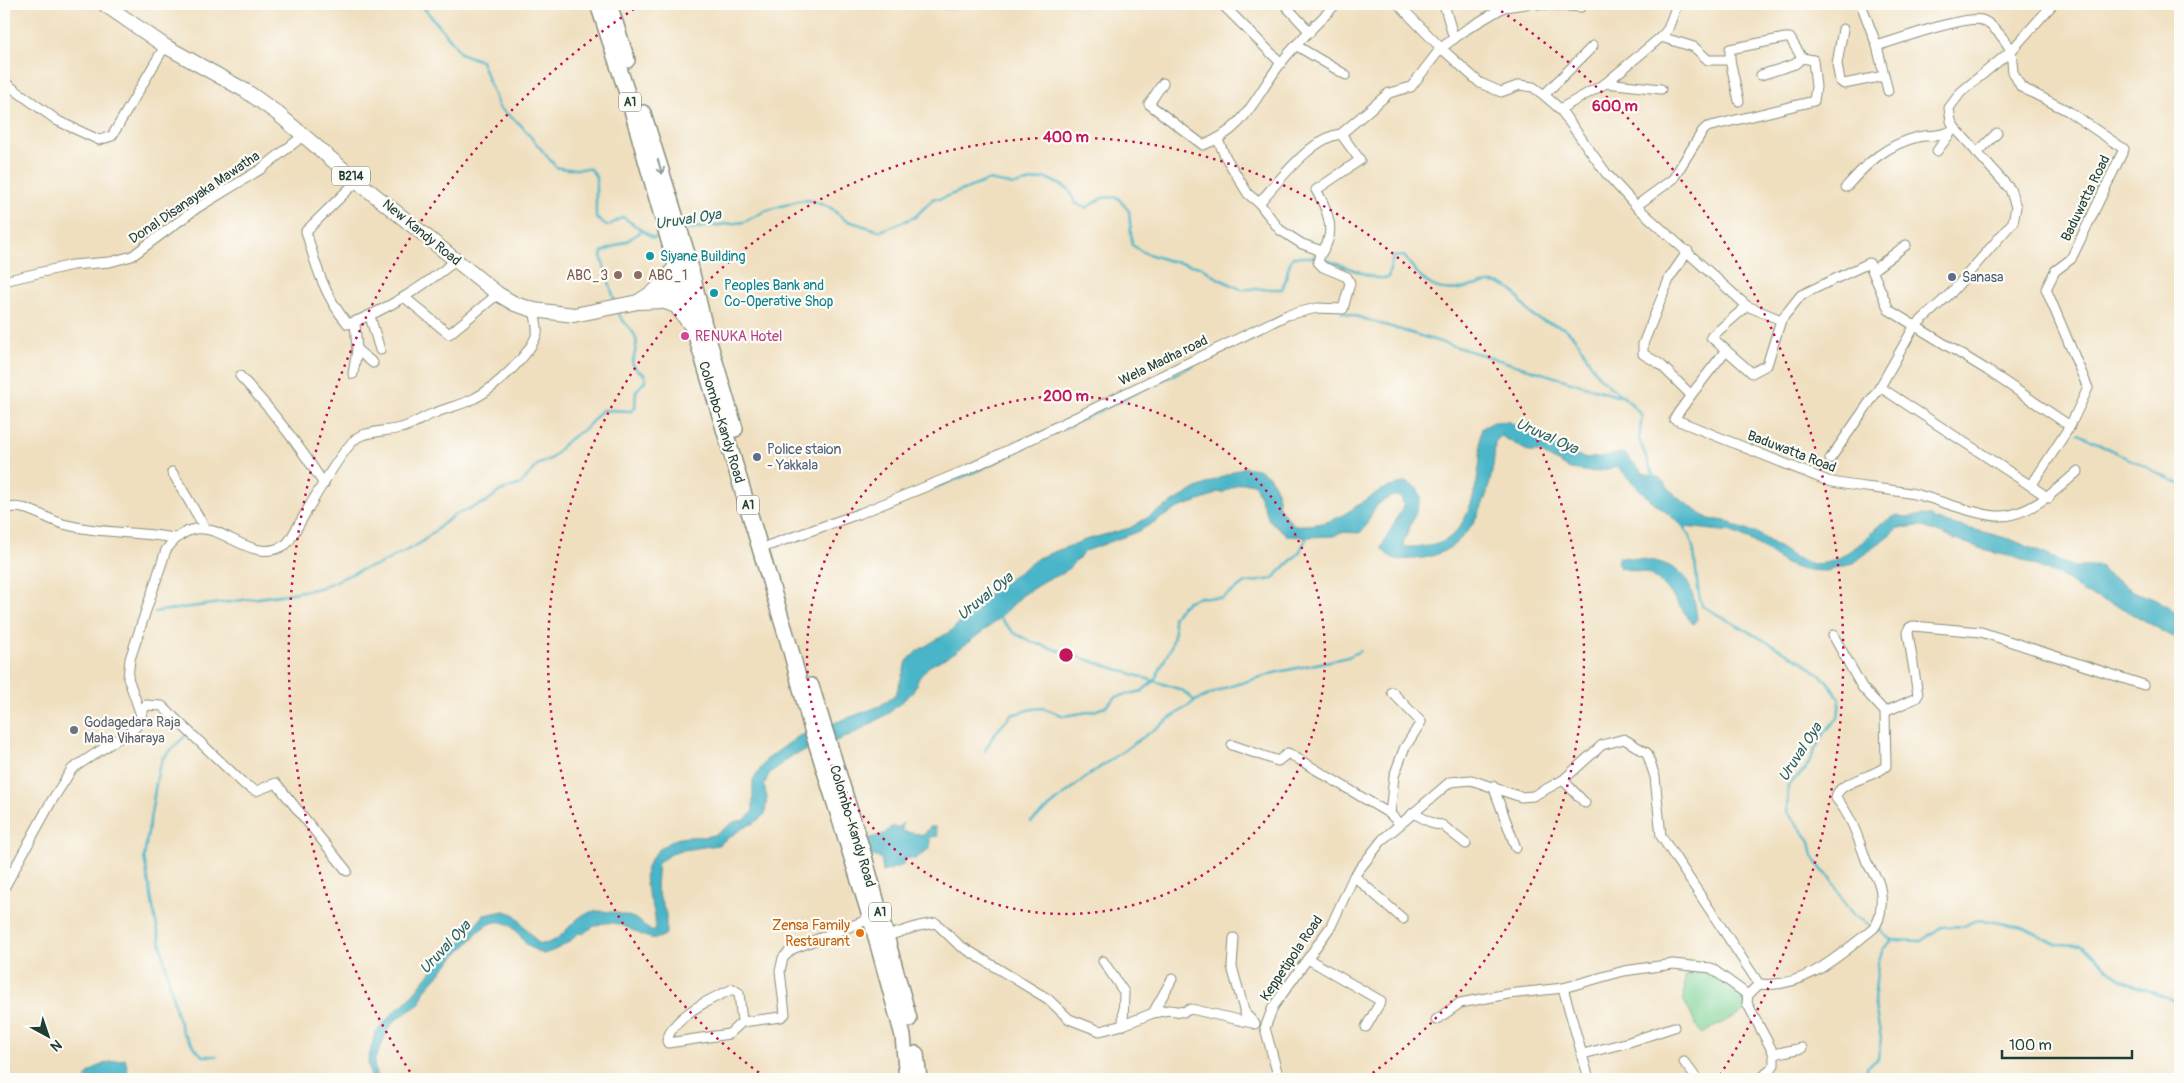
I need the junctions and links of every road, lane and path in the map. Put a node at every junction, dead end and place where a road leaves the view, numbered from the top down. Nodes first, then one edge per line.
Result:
1 (104, 4) edge
2 (598, 4) edge
3 (610, 4) edge
4 (947, 4) edge
5 (954, 4) edge
6 (1222, 4) edge
7 (1284, 4) edge
8 (1336, 4) edge
9 (1398, 4) edge
10 (1444, 4) edge
11 (1526, 4) edge
12 (1538, 4) edge
13 (1677, 4) edge
14 (1860, 4) edge
15 (2053, 4) edge
16 (1581, 7) dead end
17 (1843, 30) dead end
18 (1310, 32) junction
19 (1661, 37) junction
20 (1454, 39) junction
21 (165, 46) junction
22 (1297, 46) junction
23 (1593, 46) dead end
24 (1877, 46) junction
25 (1441, 48) junction
26 (2010, 49) junction
27 (1802, 58) junction
28 (1730, 60) junction
29 (1281, 63) junction
30 (1346, 75) dead end
31 (1761, 75) dead end
32 (1884, 76) junction
33 (4, 82) edge
34 (1163, 83) dead end
35 (1606, 83) junction
36 (1662, 89) dead end
37 (1888, 91) dead end
38 (1544, 95) junction
39 (1739, 101) dead end
40 (1560, 109) junction
41 (1953, 130) junction
42 (1997, 133) dead end
43 (1342, 134) junction
44 (303, 136) junction
45 (1218, 140) junction
46 (1937, 151) dead end
47 (1977, 153) junction
48 (357, 181) junction
49 (1846, 187) dead end
50 (664, 200) junction
51 (1259, 202) junction
52 (1636, 206) junction
53 (1906, 246) dead end
54 (1688, 251) junction
55 (679, 256) junction
56 (1319, 258) junction
57 (457, 260) junction
58 (1873, 270) junction
59 (4, 281) edge
60 (690, 288) junction
61 (498, 294) junction
62 (659, 296) junction
63 (404, 297) junction
64 (1747, 306) junction
65 (534, 310) junction
66 (370, 316) junction
67 (1781, 320) junction
68 (355, 322) junction
69 (1916, 328) junction
70 (694, 329) junction
71 (357, 350) junction
72 (380, 350) dead end
73 (1726, 350) junction
74 (373, 363) dead end
75 (353, 374) dead end
76 (240, 376) dead end
77 (1880, 387) junction
78 (1692, 395) junction
79 (2070, 426) junction
80 (1830, 459) dead end
81 (2078, 471) dead end
82 (172, 472) dead end
83 (324, 484) junction
84 (2031, 486) junction
85 (2049, 498) junction
86 (4, 509) edge
87 (205, 528) junction
88 (174, 538) junction
89 (770, 545) junction
90 (780, 596) junction
91 (1833, 635) dead end
92 (2144, 685) dead end
93 (1392, 692) dead end
94 (1886, 712) junction
95 (141, 714) junction
96 (1232, 746) dead end
97 (1564, 780) junction
98 (1493, 786) junction
99 (1585, 803) dead end
100 (1413, 813) junction
101 (1390, 814) junction
102 (1400, 824) junction
103 (1466, 844) dead end
104 (1516, 848) dead end
105 (347, 871) dead end
106 (1354, 876) junction
107 (4, 888) edge
108 (876, 917) junction
109 (1403, 919) dead end
110 (887, 936) junction
111 (1234, 938) dead end
112 (1308, 959) junction
113 (1104, 961) dead end
114 (1172, 979) dead end
115 (1759, 984) junction
116 (1563, 988) junction
117 (1748, 995) junction
118 (1153, 1013) junction
119 (1436, 1020) dead end
120 (742, 1022) junction
121 (1252, 1023) junction
122 (1123, 1025) junction
123 (1366, 1026) dead end
124 (1674, 1027) dead end
125 (1264, 1028) junction
126 (1802, 1048) dead end
127 (1583, 1054) junction
128 (1774, 1054) junction
129 (1684, 1062) dead end
130 (907, 1079) edge
131 (919, 1079) edge
132 (1279, 1079) edge
133 (1589, 1079) edge
134 (1697, 1079) edge
135 (1761, 1079) edge

1 - 21 main road, New Kandy Road / B214
2 - 50 highway, Colombo-Kandy Road / A1
3 -> 50 highway, Colombo-Kandy Road / A1
4 - 5 street
6 - 29 street
7 - 18 street
8 - 18 street
9 - 25 street
10 - 20 street
11 - 20 street
12 - 16 street
13 - 19 street
14 - 24 street
15 - 26 street
17 - 32 street
18 - 22 street
19 - 28 street
19 - 35 street
20 - 25 street
21 - 33 street
21 - 44 main road, New Kandy Road / B214
22 - 29 street
22 - 30 street
23 - 38 street
24 - 26 street
24 - 32 street
25 - 38 street
25 - 43 street
26 - 41 street
26 - 79 street, Baduwatta Road
27 - 28 street
27 - 31 street
27 - 52 street
28 - 39 street
29 - 45 street
32 - 37 street
34 - 45 street
35 - 36 street
35 - 40 street
38 - 40 street
40 - 52 street
41 - 46 street
41 - 47 street, Baduwatta Road
41 - 49 street
42 - 47 street
43 - 51 street
43 - 56 street
44 - 48 main road, New Kandy Road / B214
44 - 59 street, Donal Disanayaka Mawatha
45 - 51 street
47 - 69 street, Baduwatta Road
48 - 57 main road, New Kandy Road / B214
48 - 68 street
50 - 55 highway, Colombo-Kandy Road / A1
51 - 56 street
52 - 54 street
53 - 58 street
54 - 64 street
54 - 78 street
55 - 60 highway, Colombo-Kandy Road / A1
55 - 62 main road
56 - 89 street, Wela Madha road
57 - 61 main road, New Kandy Road / B214
57 - 63 street
58 - 67 street
58 - 69 street
60 - 62 main road, New Kandy Road / B214
60 - 70 highway, Colombo-Kandy Road / A1
60 - 89 highway, Colombo-Kandy Road / A1
61 - 63 street
61 - 65 main road, New Kandy Road / B214
62 - 65 main road, New Kandy Road / B214
62 - 70 main road
63 - 66 street
64 - 67 street
64 - 73 street
65 - 83 street
66 - 68 street
66 - 72 street
67 - 73 street
68 - 71 street
69 - 77 street, Baduwatta Road
69 - 79 street
70 - 90 highway, Colombo-Kandy Road / A1
71 - 74 street
71 - 75 street
73 - 78 street
76 - 83 street
77 - 80 street, Baduwatta Road
77 - 84 street
78 - 85 street, Baduwatta Road
79 - 84 street, Baduwatta Road
81 - 85 street, Baduwatta Road
82 - 87 street
83 - 87 street
84 - 85 street
86 - 88 street
87 - 88 street
88 - 95 street
89 - 90 highway, Colombo-Kandy Road / A1
90 - 108 highway, Colombo-Kandy Road / A1
91 - 94 street
92 - 94 street
93 - 101 street
94 - 115 street
95 - 105 street
95 - 107 street
96 - 101 street
97 - 98 street, Keppetipola Road
97 - 99 street
97 - 115 street, Keppetipola Road
98 - 100 street, Keppetipola Road
98 - 104 street
100 - 102 street, Keppetipola Road
100 - 103 street
101 - 102 street
102 - 106 street, Keppetipola Road
106 - 109 street
106 - 112 street, Keppetipola Road
108 - 110 highway, Colombo-Kandy Road / A1
108 - 120 street
108 - 130 highway, Colombo-Kandy Road / A1
110 - 122 street
110 - 131 highway, Colombo-Kandy Road / A1
111 - 121 street
112 - 123 street
112 - 125 street, Keppetipola Road
113 - 122 street
114 - 118 street
115 - 117 street
116 - 117 street
116 - 119 street
116 - 127 street
117 - 128 street
118 - 121 street
118 - 122 street
120 - 120 street
121 - 125 street
124 - 127 street
125 - 132 street
126 - 128 street
127 - 133 street
128 - 135 street
129 - 134 street

